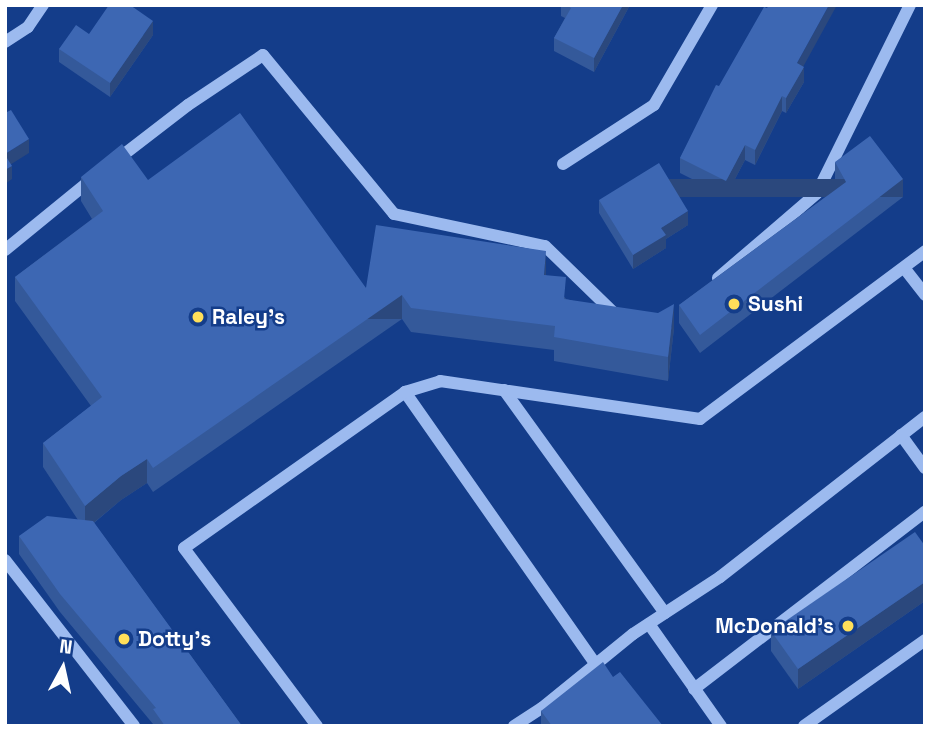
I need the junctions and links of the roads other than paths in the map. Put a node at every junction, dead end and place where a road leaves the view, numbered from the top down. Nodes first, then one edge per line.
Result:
1 (43, 5) edge
2 (712, 5) edge
3 (909, 5) edge
4 (5, 42) edge
5 (563, 164) dead end
6 (5, 250) edge
7 (925, 251) edge
8 (905, 269) junction
9 (712, 283) edge
10 (925, 295) edge
11 (635, 324) edge
12 (504, 390) junction
13 (405, 391) junction
14 (925, 417) edge
15 (901, 435) junction
16 (925, 468) edge
17 (925, 512) edge
18 (5, 560) edge
19 (665, 612) junction
20 (649, 624) junction
21 (925, 640) edge
22 (595, 663) junction
23 (694, 689) junction
24 (134, 726) edge
25 (317, 726) edge
26 (514, 726) edge
27 (721, 726) edge
28 (804, 726) edge

1 - 4 street
2 - 5 street
3 - 9 street
6 - 11 street
7 - 8 street
8 - 10 street
8 - 12 street
12 - 13 street
12 - 19 street
13 - 22 street
13 - 25 street
14 - 15 street
15 - 16 street
15 - 19 street
17 - 23 street
18 - 24 street
19 - 20 street
20 - 22 street
20 - 23 street
21 - 28 street
22 - 26 street
23 - 27 street

